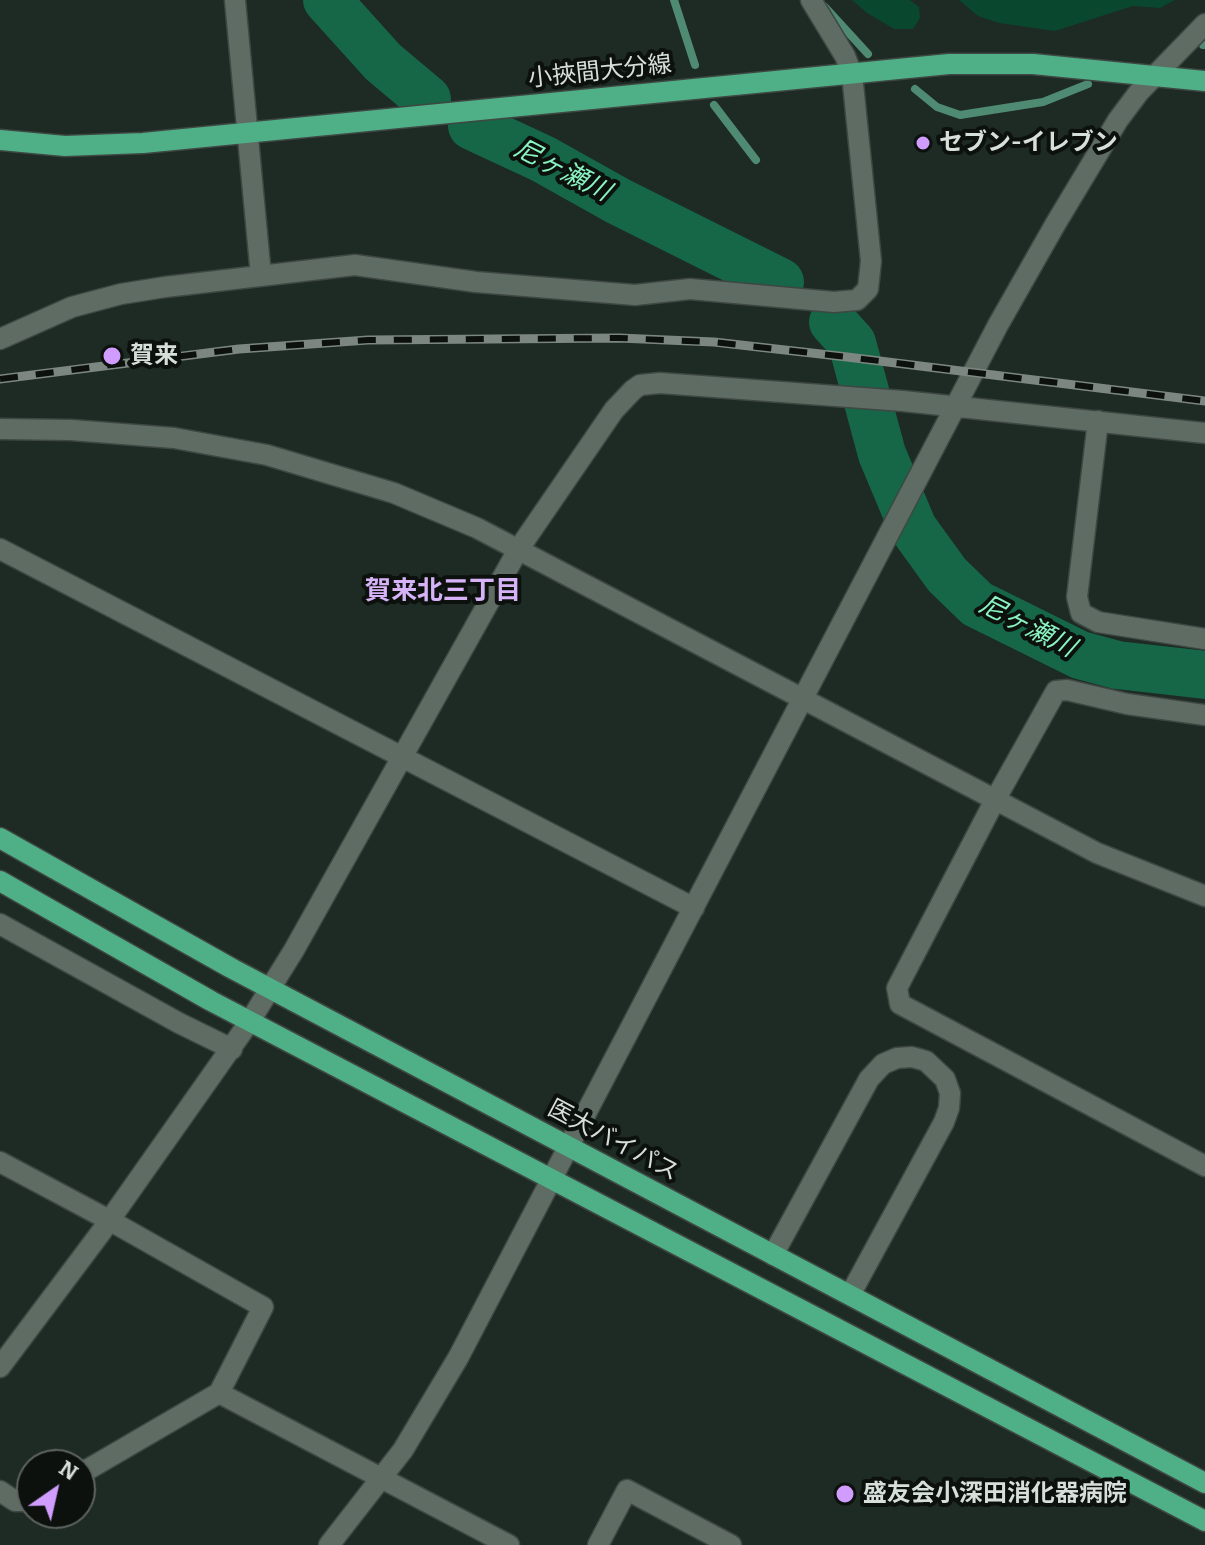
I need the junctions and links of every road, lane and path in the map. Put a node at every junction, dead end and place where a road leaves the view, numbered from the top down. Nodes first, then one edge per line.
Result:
1 (235, 0) edge
2 (811, 0) edge
3 (1205, 24) edge
4 (852, 74) junction
5 (1152, 76) junction
6 (1205, 81) edge
7 (249, 133) junction
8 (0, 140) edge
9 (261, 276) junction
10 (0, 339) edge
11 (957, 405) junction
12 (1098, 421) junction
13 (0, 429) edge
14 (1205, 433) edge
15 (0, 549) edge
16 (518, 550) junction
17 (1205, 639) edge
18 (803, 699) junction
19 (1205, 715) edge
20 (400, 756) junction
21 (995, 800) junction
22 (0, 838) edge
23 (0, 881) edge
24 (1205, 896) edge
25 (694, 908) junction
26 (0, 924) edge
27 (271, 989) junction
28 (250, 1021) junction
29 (232, 1049) junction
30 (568, 1147) junction
31 (0, 1162) edge
32 (1205, 1166) edge
33 (551, 1179) junction
34 (109, 1220) junction
35 (773, 1255) junction
36 (850, 1295) junction
37 (0, 1367) edge
38 (219, 1393) junction
39 (96, 1465) edge
40 (383, 1479) junction
41 (1205, 1483) edge
42 (1205, 1521) edge
43 (329, 1545) edge
44 (509, 1545) edge
45 (598, 1545) edge
46 (731, 1545) edge

1 - 7 street
2 - 4 street
3 - 5 street
4 - 5 main road, 小挾間大分線
4 - 7 main road, 小挾間大分線
4 - 9 street
5 - 6 main road, 小挾間大分線
5 - 11 street
7 - 8 main road, 小挾間大分線
7 - 9 street
9 - 10 street
11 - 12 street
11 - 16 street
11 - 18 street
12 - 14 street
12 - 17 street
13 - 16 street
15 - 20 street
16 - 18 street
16 - 20 street
18 - 21 street
18 - 25 street
19 - 21 street
20 - 25 street
20 - 27 street
21 - 24 street
21 - 32 street
22 - 27 main road, 医大バイパス
23 - 28 main road
25 - 30 street
26 - 29 street
27 - 28 street
27 - 30 main road, 医大バイパス
28 - 29 street
28 - 33 main road
29 - 34 street
30 - 33 street
30 - 35 main road, 医大バイパス
31 - 34 street
33 - 40 street
33 - 42 main road
34 - 37 street
34 - 38 street
35 - 36 main road, 医大バイパス
35 - 36 street
36 - 41 main road, 医大バイパス
38 - 39 street
38 - 40 street
40 - 43 street
40 - 44 street
45 - 46 street

